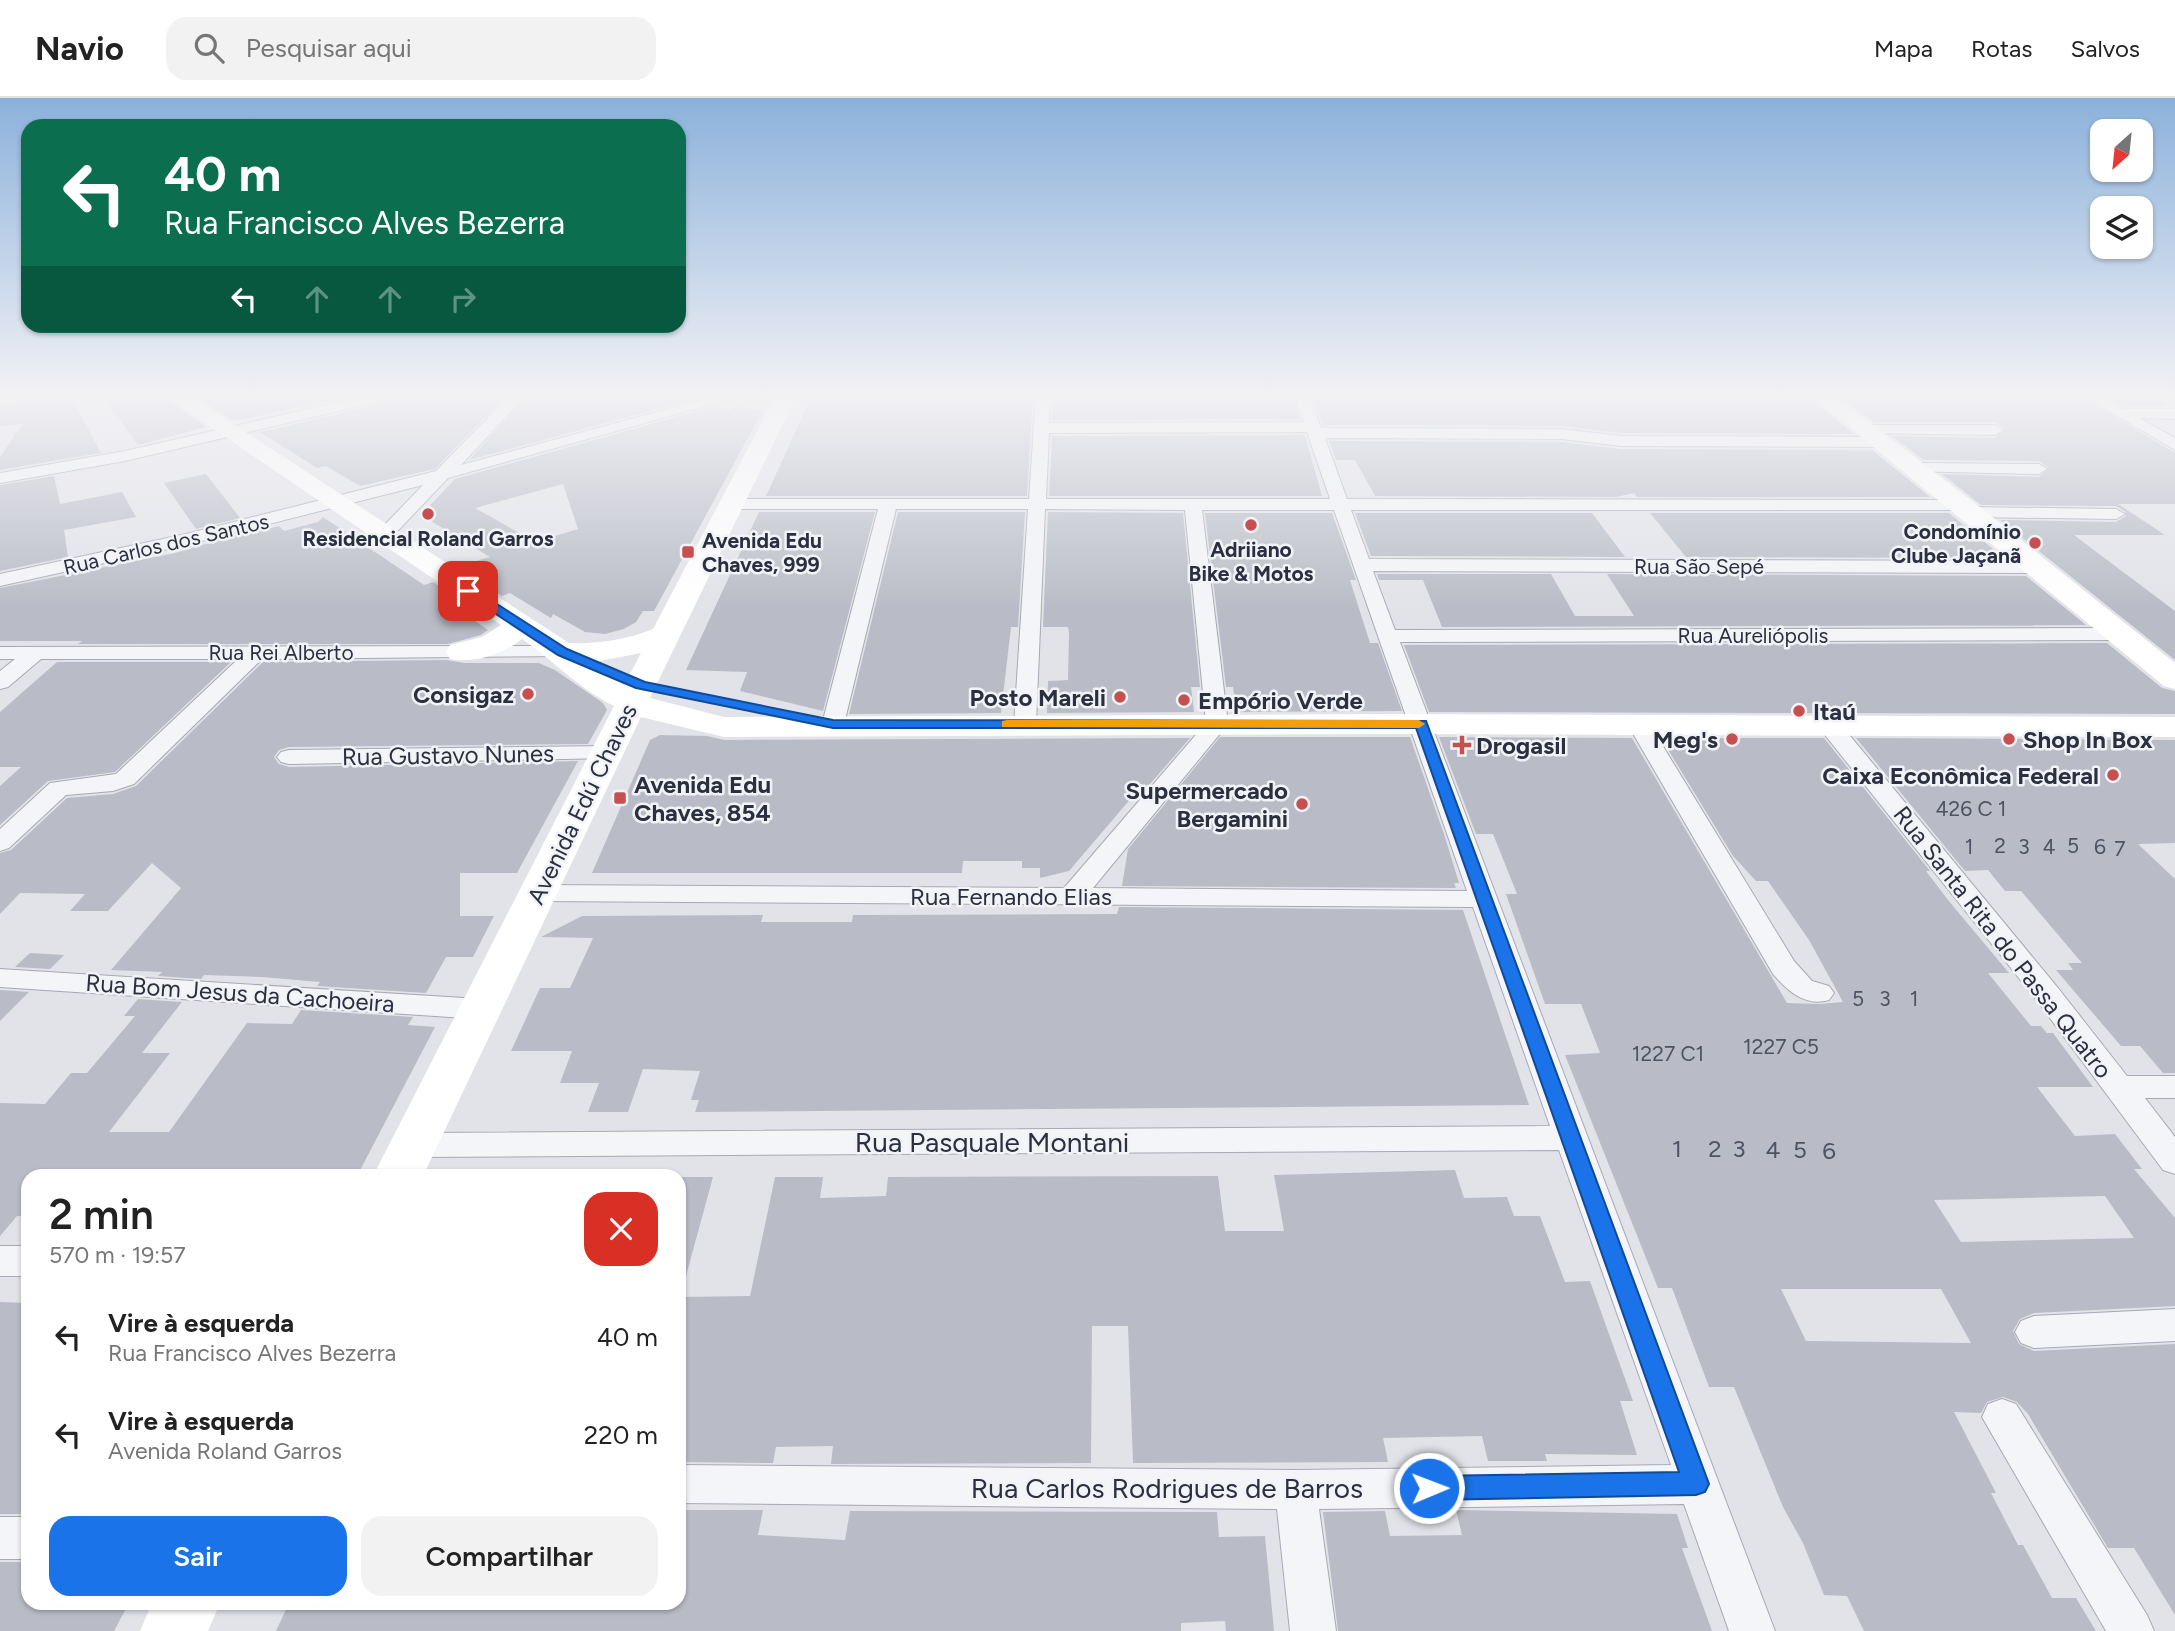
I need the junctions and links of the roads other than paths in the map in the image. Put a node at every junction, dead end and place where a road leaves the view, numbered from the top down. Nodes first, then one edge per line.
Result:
1 (71, 467) edge
2 (281, 467) edge
3 (450, 467) edge
4 (473, 467) edge
5 (750, 467) edge
6 (1038, 467) edge
7 (1328, 467) edge
8 (1914, 468) joint
9 (2039, 469) dead end
10 (442, 475) junction
11 (0, 478) edge
12 (337, 504) junction
13 (730, 504) junction
14 (888, 505) junction
15 (1035, 505) junction
16 (1193, 505) junction
17 (1341, 505) junction
18 (1966, 509) junction
19 (2116, 514) dead end
20 (383, 536) junction
21 (1362, 565) junction
22 (2037, 567) junction
23 (0, 580) edge
24 (519, 623) junction
25 (667, 634) junction
26 (2118, 634) junction
27 (1387, 636) junction
28 (257, 652) junction
29 (461, 652) junction
30 (562, 652) junction
31 (0, 653) edge
32 (36, 653) junction
33 (2175, 680) edge
34 (0, 682) edge
35 (625, 717) junction
36 (833, 724) junction
37 (1025, 724) junction
38 (1217, 724) junction
39 (1421, 724) junction
40 (1639, 725) junction
41 (1829, 726) junction
42 (2175, 727) edge
43 (289, 757) dead end
44 (0, 843) edge
45 (538, 893) junction
46 (1071, 897) junction
47 (1483, 899) junction
48 (0, 978) edge
49 (1819, 993) dead end
50 (480, 1009) junction
51 (2117, 1087) junction
52 (2175, 1087) edge
53 (1571, 1138) junction
54 (406, 1161) edge
55 (2175, 1161) edge
56 (0, 1261) edge
57 (21, 1261) edge
58 (2175, 1325) edge
59 (2034, 1332) dead end
60 (2002, 1417) dead end
61 (686, 1484) edge
62 (1696, 1484) junction
63 (1296, 1490) junction
64 (0, 1538) edge
65 (21, 1538) edge
66 (184, 1610) edge
67 (173, 1631) edge
68 (1313, 1631) edge
69 (1752, 1631) edge
70 (2131, 1631) edge

1 - 11 street
2 - 12 main road
3 - 10 street
4 - 10 street, Rua Carlos dos Santos
5 - 13 main road, Avenida Edú Chaves
6 - 15 street
7 - 17 street
8 - 9 street
8 - 18 main road
10 - 12 street, Rua Carlos dos Santos
10 - 20 street
12 - 20 main road
12 - 23 street, Rua Carlos dos Santos
13 - 14 street
13 - 25 main road, Avenida Edú Chaves
14 - 15 street
14 - 36 street
15 - 16 street
15 - 37 street
16 - 17 street
16 - 38 street
17 - 18 street
17 - 21 street
18 - 19 street
18 - 22 main road
20 - 24 main road
21 - 22 street, Rua São Sepé
21 - 27 street
22 - 26 main road
24 - 29 main road
24 - 30 main road
25 - 30 main road
25 - 35 main road, Avenida Edú Chaves
26 - 27 street, Rua Aureliópolis
26 - 33 main road
27 - 39 street
28 - 29 street, Rua Rei Alberto
28 - 32 street, Rua Rei Alberto
28 - 44 street
29 - 30 street, Rua Rei Alberto
30 - 35 main road
31 - 32 street, Rua Rei Alberto
32 - 34 street
35 - 36 main road
35 - 36 main road
35 - 43 street, Rua Gustavo Nunes
35 - 45 main road, Avenida Edú Chaves
36 - 37 main road
37 - 38 main road
38 - 39 main road
38 - 46 street
39 - 40 main road
39 - 47 street
40 - 41 main road
40 - 49 street
41 - 42 main road
41 - 51 street, Rua Santa Rita do Passa Quatro
45 - 46 street, Rua Fernando Elias
45 - 50 main road, Avenida Edú Chaves
46 - 47 street, Rua Fernando Elias
47 - 53 street
48 - 50 street, Rua Bom Jesus da Cachoeira
50 - 54 main road, Avenida Edú Chaves
51 - 52 street
51 - 55 street, Rua Santa Rita do Passa Quatro
53 - 54 street, Rua Pasquale Montani
53 - 62 street
56 - 57 street
58 - 59 street
60 - 70 street
61 - 63 street, Rua Carlos Rodrigues de Barros
62 - 63 street, Rua Carlos Rodrigues de Barros
62 - 69 street
63 - 68 street
64 - 65 street
66 - 67 main road

